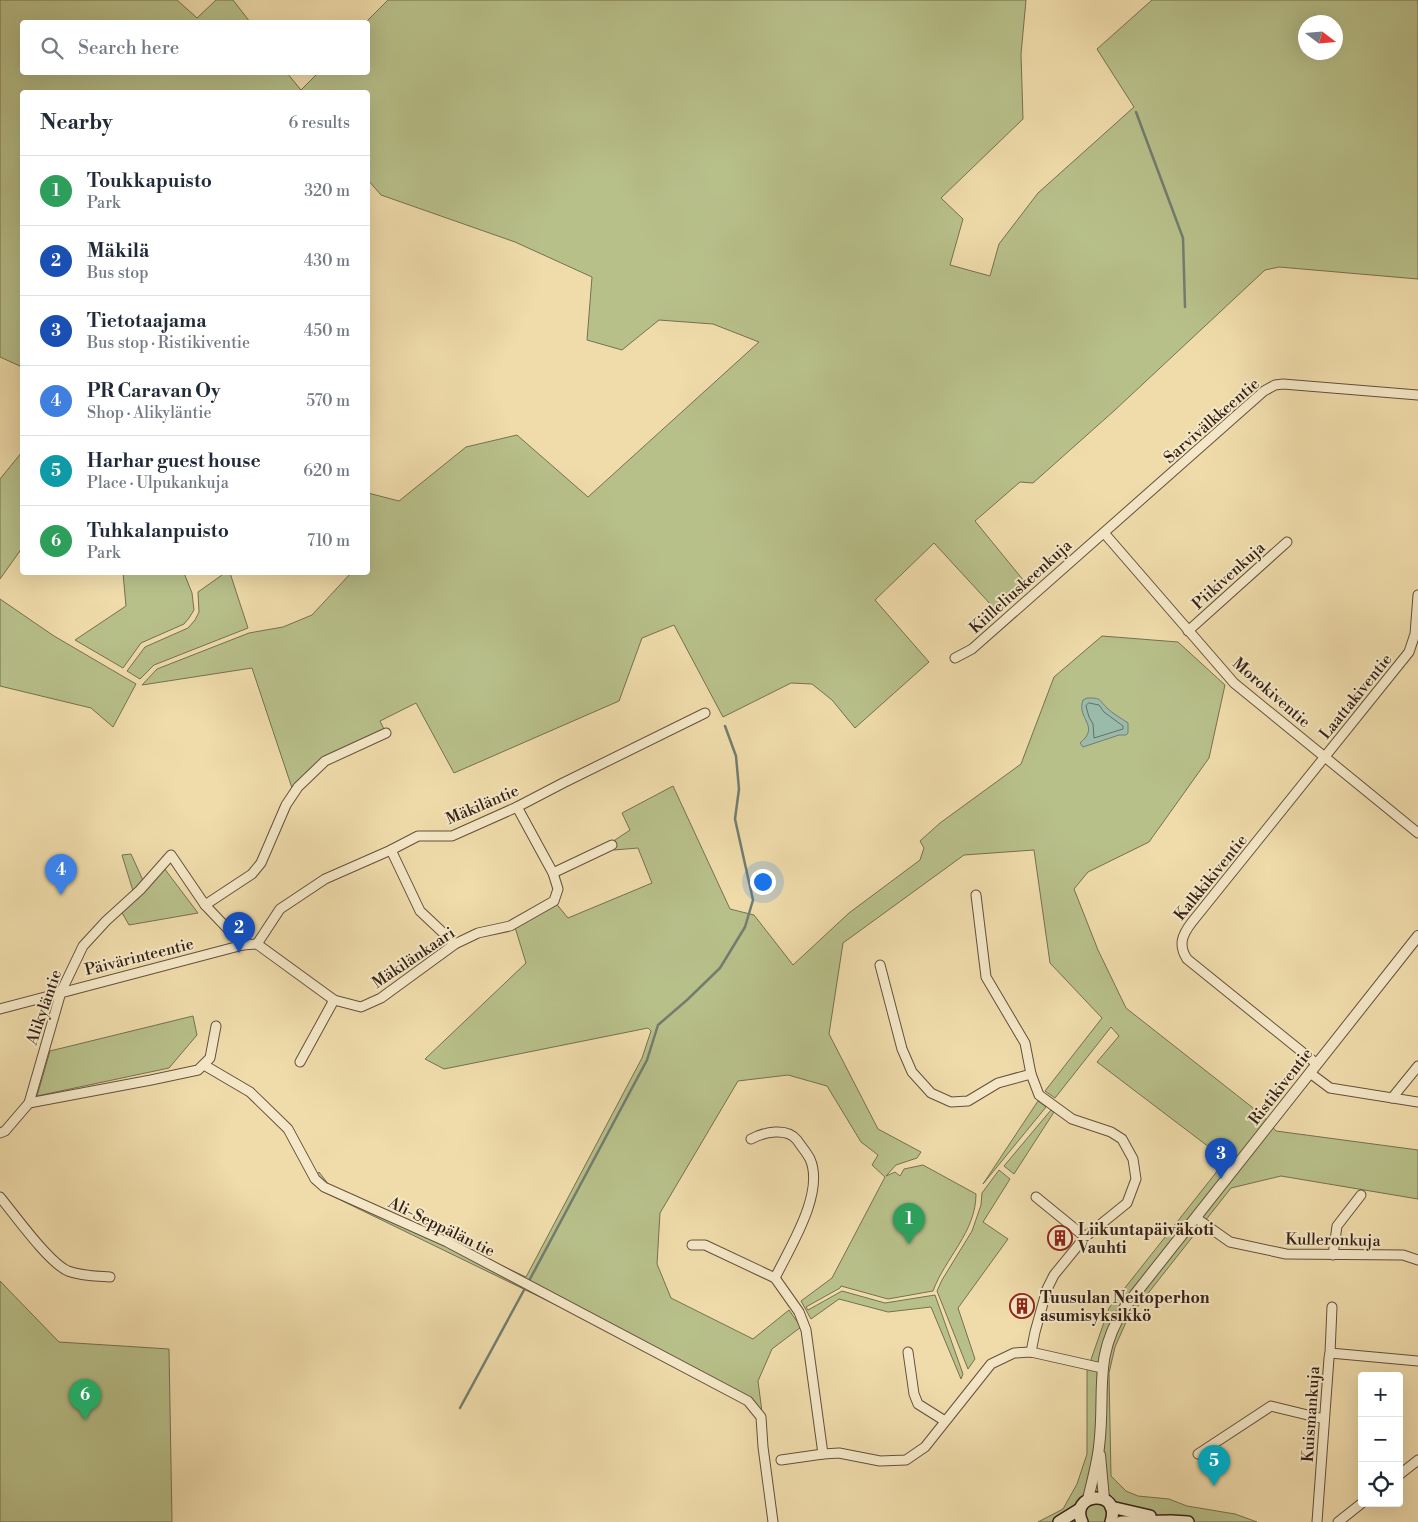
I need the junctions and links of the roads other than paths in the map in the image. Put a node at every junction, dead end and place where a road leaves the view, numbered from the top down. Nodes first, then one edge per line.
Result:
1 (1418, 395) edge
2 (1105, 534) junction
3 (1287, 542) dead end
4 (1418, 594) edge
5 (1188, 631) junction
6 (955, 658) dead end
7 (705, 713) dead end
8 (386, 734) dead end
9 (1325, 757) junction
10 (517, 807) junction
11 (1418, 833) edge
12 (612, 845) dead end
13 (391, 850) junction
14 (553, 873) junction
15 (976, 895) dead end
16 (205, 906) junction
17 (1418, 936) edge
18 (257, 944) junction
19 (455, 944) junction
20 (244, 945) junction
21 (880, 965) dead end
22 (61, 992) junction
23 (334, 1000) junction
24 (0, 1009) edge
25 (216, 1026) dead end
26 (300, 1062) dead end
27 (1317, 1064) junction
28 (204, 1065) junction
29 (1418, 1066) edge
30 (1310, 1073) junction
31 (1031, 1074) junction
32 (1392, 1098) junction
33 (1418, 1102) edge
34 (29, 1103) junction
35 (0, 1133) edge
36 (751, 1139) dead end
37 (1361, 1195) dead end
38 (0, 1197) edge
39 (1036, 1197) dead end
40 (1196, 1218) junction
41 (1085, 1237) junction
42 (692, 1245) dead end
43 (1333, 1255) junction
44 (1418, 1260) edge
45 (110, 1277) dead end
46 (775, 1278) junction
47 (1332, 1307) dead end
48 (908, 1352) dead end
49 (1031, 1352) junction
50 (1330, 1353) junction
51 (1418, 1361) edge
52 (1102, 1368) junction
53 (1324, 1419) junction
54 (945, 1421) junction
55 (1099, 1446) junction
56 (823, 1454) junction
57 (1198, 1454) dead end
58 (781, 1460) dead end
59 (1418, 1460) edge
60 (1403, 1471) edge
61 (1088, 1499) junction
62 (1108, 1503) junction
63 (1358, 1506) edge
64 (1080, 1509) junction
65 (1171, 1521) junction
66 (773, 1522) edge
67 (1059, 1522) edge
68 (1082, 1522) edge
69 (1110, 1522) edge
70 (1122, 1522) edge
71 (1188, 1522) edge
72 (1317, 1522) edge
73 (1338, 1522) edge

1 - 2 street, Sarvivälkkeentie
2 - 5 street, Morokiventie
2 - 6 street, Kiilleliuskeenkuja
3 - 5 street, Piikivenkuja
4 - 9 street, Laattakiventie
5 - 9 street, Morokiventie
7 - 10 street, Mäkiläntie
8 - 16 street
9 - 11 street, Morokiventie
9 - 27 street, Kalkkikiventie
10 - 13 street, Mäkiläntie
10 - 14 street, Mäkilänkaari
12 - 14 street
13 - 18 street, Mäkiläntie
13 - 19 street
14 - 19 street, Mäkilänkaari
15 - 31 street
16 - 20 street
16 - 22 street, Alikyläntie
17 - 27 street, Ristikiventie
18 - 20 street, Päivärinteentie
18 - 23 street, Mäkilänkaari
19 - 23 street, Mäkilänkaari
20 - 22 street, Päivärinteentie
21 - 31 street
22 - 24 street, Päivärinteentie
22 - 34 street, Alikyläntie
23 - 26 street
25 - 28 street
27 - 30 street, Ristikiventie
28 - 34 street
28 - 66 street, Ali-Seppälän tie
29 - 32 street
30 - 32 street
30 - 40 street, Ristikiventie
31 - 41 street
32 - 33 street
34 - 35 street, Alikyläntie
36 - 46 street
37 - 43 street
38 - 45 street
39 - 41 street
40 - 43 street, Kulleronkuja
40 - 52 street, Ristikiventie
41 - 49 street
42 - 46 street
43 - 44 street, Kulleronkuja
46 - 56 street
47 - 50 street, Kuismankuja
48 - 54 street
49 - 52 street
49 - 54 street
50 - 51 street
50 - 53 street, Kuismankuja
52 - 55 street, Ristikiventie
53 - 57 street
53 - 72 street, Kuismankuja
54 - 56 street
55 - 61 street, Ristikiventie
55 - 62 street, Ristikiventie
56 - 58 street
59 - 60 street
61 - 62 main road
61 - 64 main road
62 - 65 main road
62 - 69 main road
63 - 73 street
64 - 67 main road
64 - 68 main road
65 - 70 main road
65 - 71 main road

